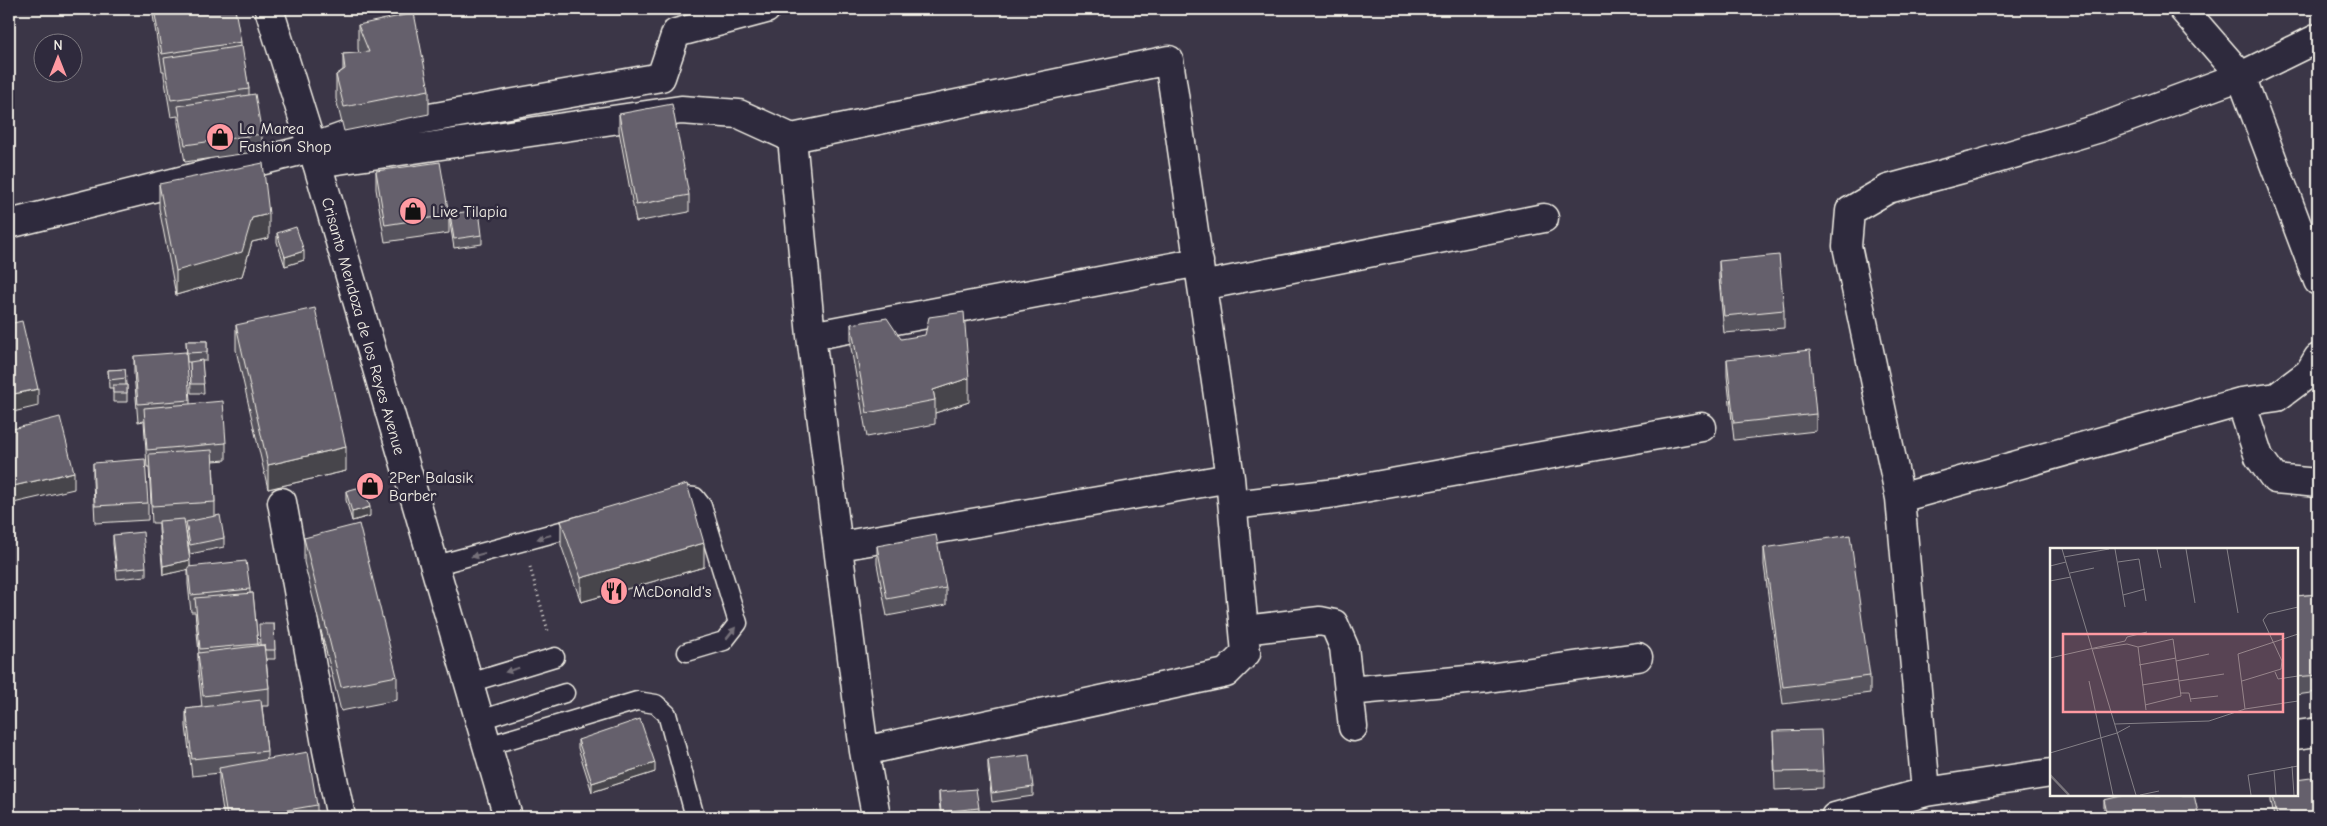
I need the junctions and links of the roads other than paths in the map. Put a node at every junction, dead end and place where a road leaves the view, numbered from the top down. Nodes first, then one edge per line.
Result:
1 (269, 9) edge
2 (766, 9) edge
3 (2183, 9) edge
4 (2318, 38) edge
5 (2241, 76) junction
6 (792, 138) junction
7 (315, 156) junction
8 (1544, 218) dead end
9 (9, 224) edge
10 (1200, 274) junction
11 (2318, 281) edge
12 (811, 336) junction
13 (2318, 358) edge
14 (2241, 402) junction
15 (1702, 427) dead end
16 (1230, 478) junction
17 (2318, 483) edge
18 (1900, 498) junction
19 (282, 502) dead end
20 (1233, 505) junction
21 (647, 507) edge
22 (600, 521) edge
23 (840, 546) junction
24 (434, 566) junction
25 (1244, 630) junction
26 (688, 652) dead end
27 (555, 657) road end
28 (1638, 657) dead end
29 (468, 684) junction
30 (1349, 691) junction
31 (565, 693) dead end
32 (1353, 727) dead end
33 (2318, 732) edge
34 (484, 733) junction
35 (2297, 735) edge
36 (864, 751) junction
37 (2050, 773) edge
38 (1926, 792) junction
39 (875, 810) dead end
40 (342, 817) edge
41 (508, 817) edge
42 (695, 817) edge
43 (1835, 817) edge

1 - 7 street, Crisanto Mendoza de los Reyes Avenue
2 - 7 street
3 - 5 street
4 - 5 street
5 - 11 street
5 - 18 street
6 - 7 street
6 - 10 street
6 - 12 street
7 - 9 street
7 - 24 street, Crisanto Mendoza de los Reyes Avenue
8 - 10 street
10 - 12 street
10 - 16 street
12 - 23 street
13 - 14 street
14 - 17 street
14 - 18 street
15 - 20 street
16 - 20 street
16 - 23 street
18 - 38 street
19 - 40 street
20 - 25 street
26 -> 21 lane
22 -> 24 lane
23 - 36 street
24 - 29 street, Crisanto Mendoza de los Reyes Avenue
25 - 30 street
25 - 36 street
27 -> 29 lane
28 - 30 street
29 - 34 street, Crisanto Mendoza de los Reyes Avenue
30 - 32 street
31 - 34 lane
33 - 35 street
34 - 41 street, Crisanto Mendoza de los Reyes Avenue
34 - 42 lane
36 - 39 street
37 - 38 street
38 - 43 street

